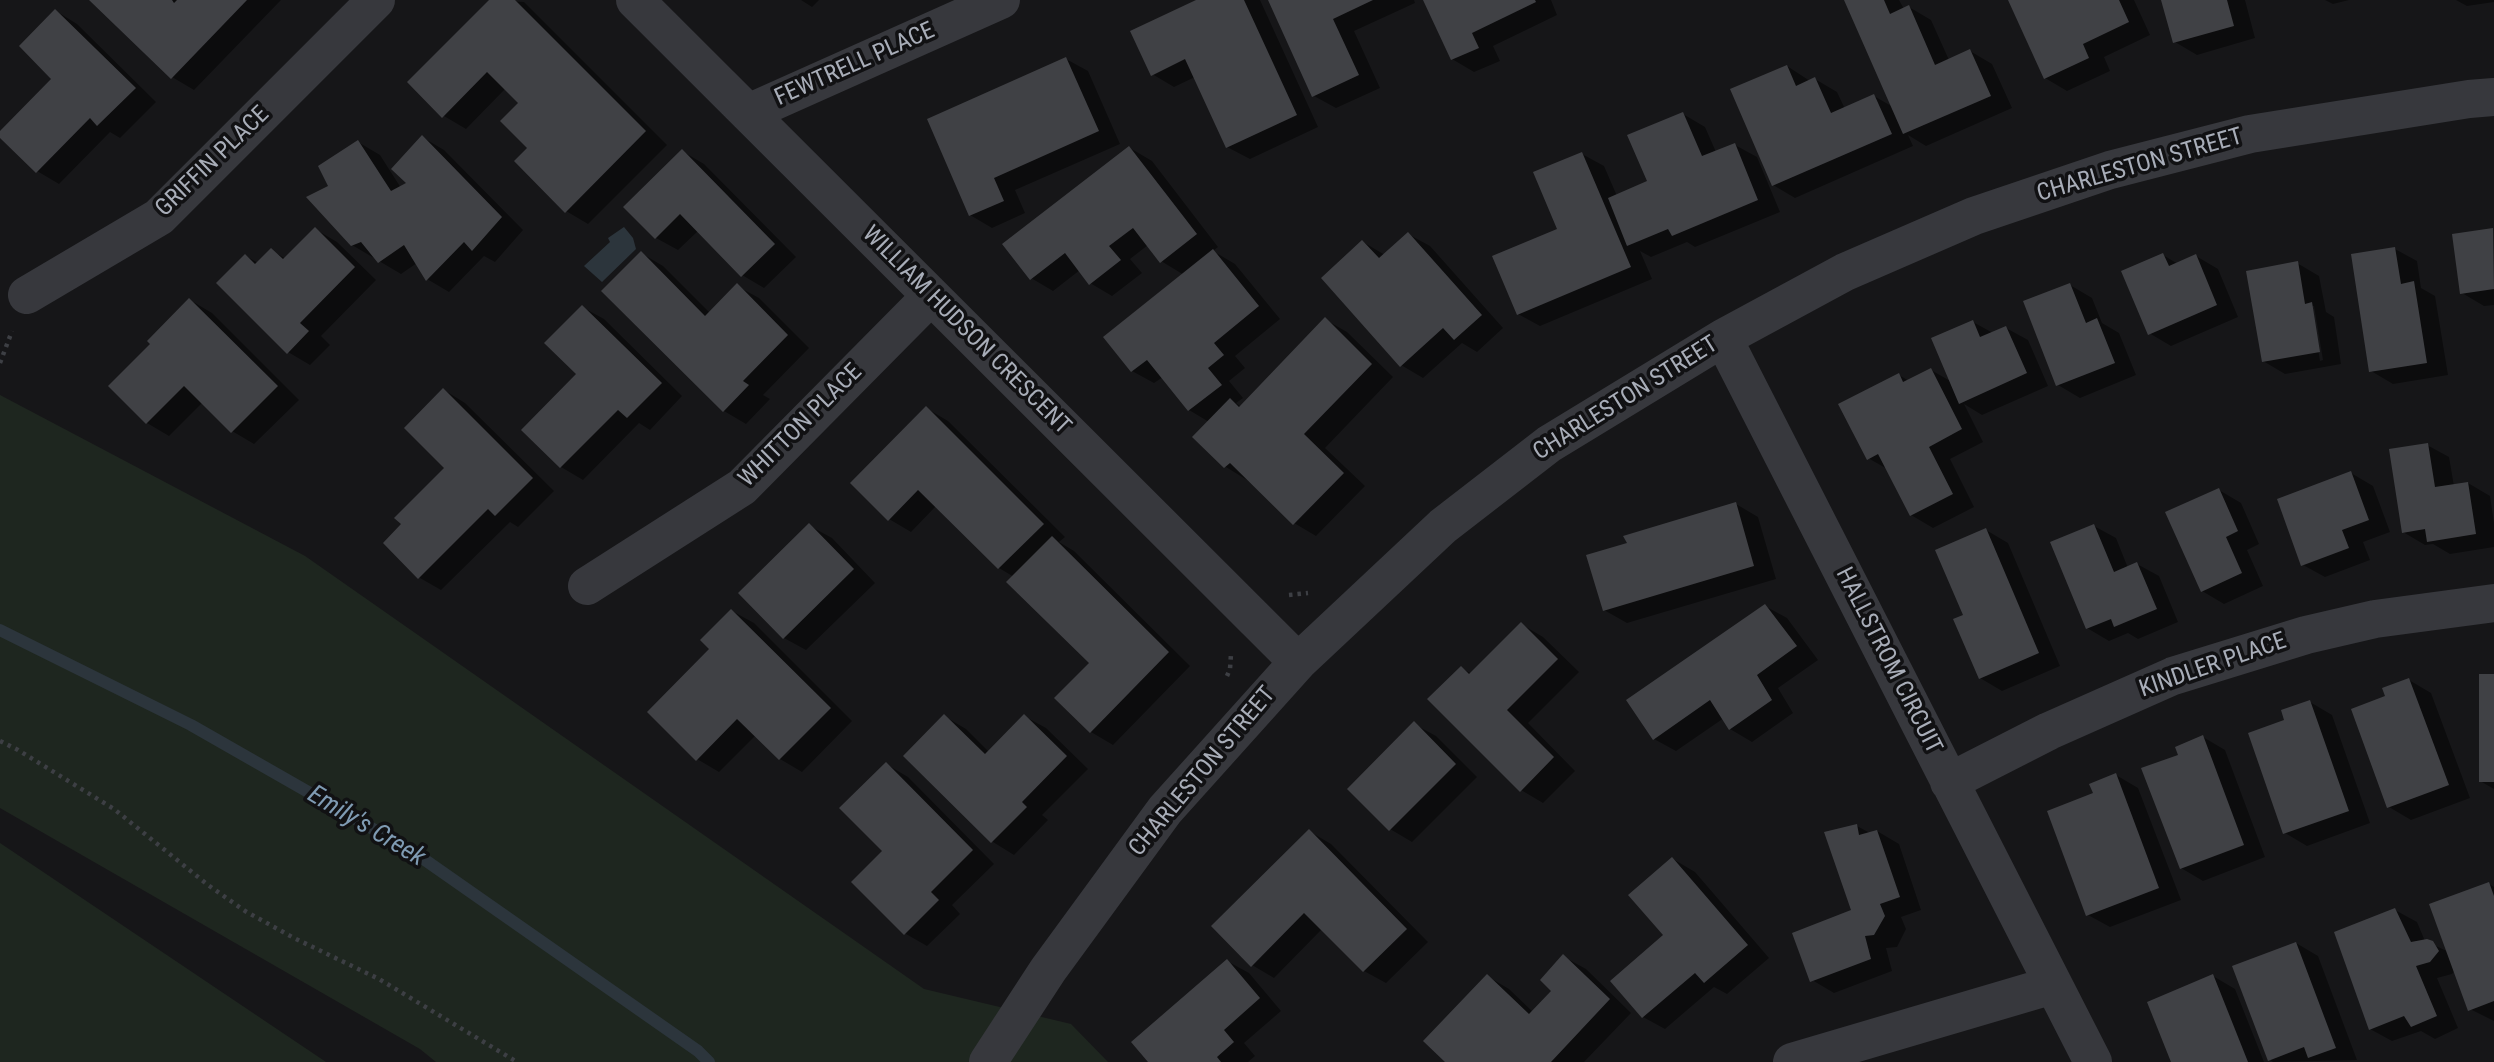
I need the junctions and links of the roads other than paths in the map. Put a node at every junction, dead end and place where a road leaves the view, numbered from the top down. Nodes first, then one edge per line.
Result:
1 (376, 0) edge
2 (635, 0) edge
3 (1000, 0) edge
4 (2494, 97) edge
5 (748, 113) junction
6 (27, 295) dead end
7 (932, 296) junction
8 (1723, 338) junction
9 (587, 586) dead end
10 (2494, 603) edge
11 (1297, 662) junction
12 (1950, 782) junction
13 (2053, 985) junction
14 (988, 1062) edge
15 (1792, 1062) edge
16 (2092, 1062) edge

1 - 6 street, GRIFFIN PLACE
2 - 5 street, WILLIAM HUDSON CRESCENT
3 - 5 street, FEWTRELL PLACE
4 - 8 street, CHARLESTON STREET
5 - 7 street, WILLIAM HUDSON CRESCENT
7 - 9 street, WHITTON PLACE
7 - 11 street, WILLIAM HUDSON CRESCENT
8 - 11 street, CHARLESTON STREET
8 - 12 street, HALLSTROM CIRCUIT
10 - 12 street, KINDLER PLACE
11 - 14 street, CHARLESTON STREET
12 - 13 street, HALLSTROM CIRCUIT
13 - 15 street
13 - 16 street, HALLSTROM CIRCUIT

